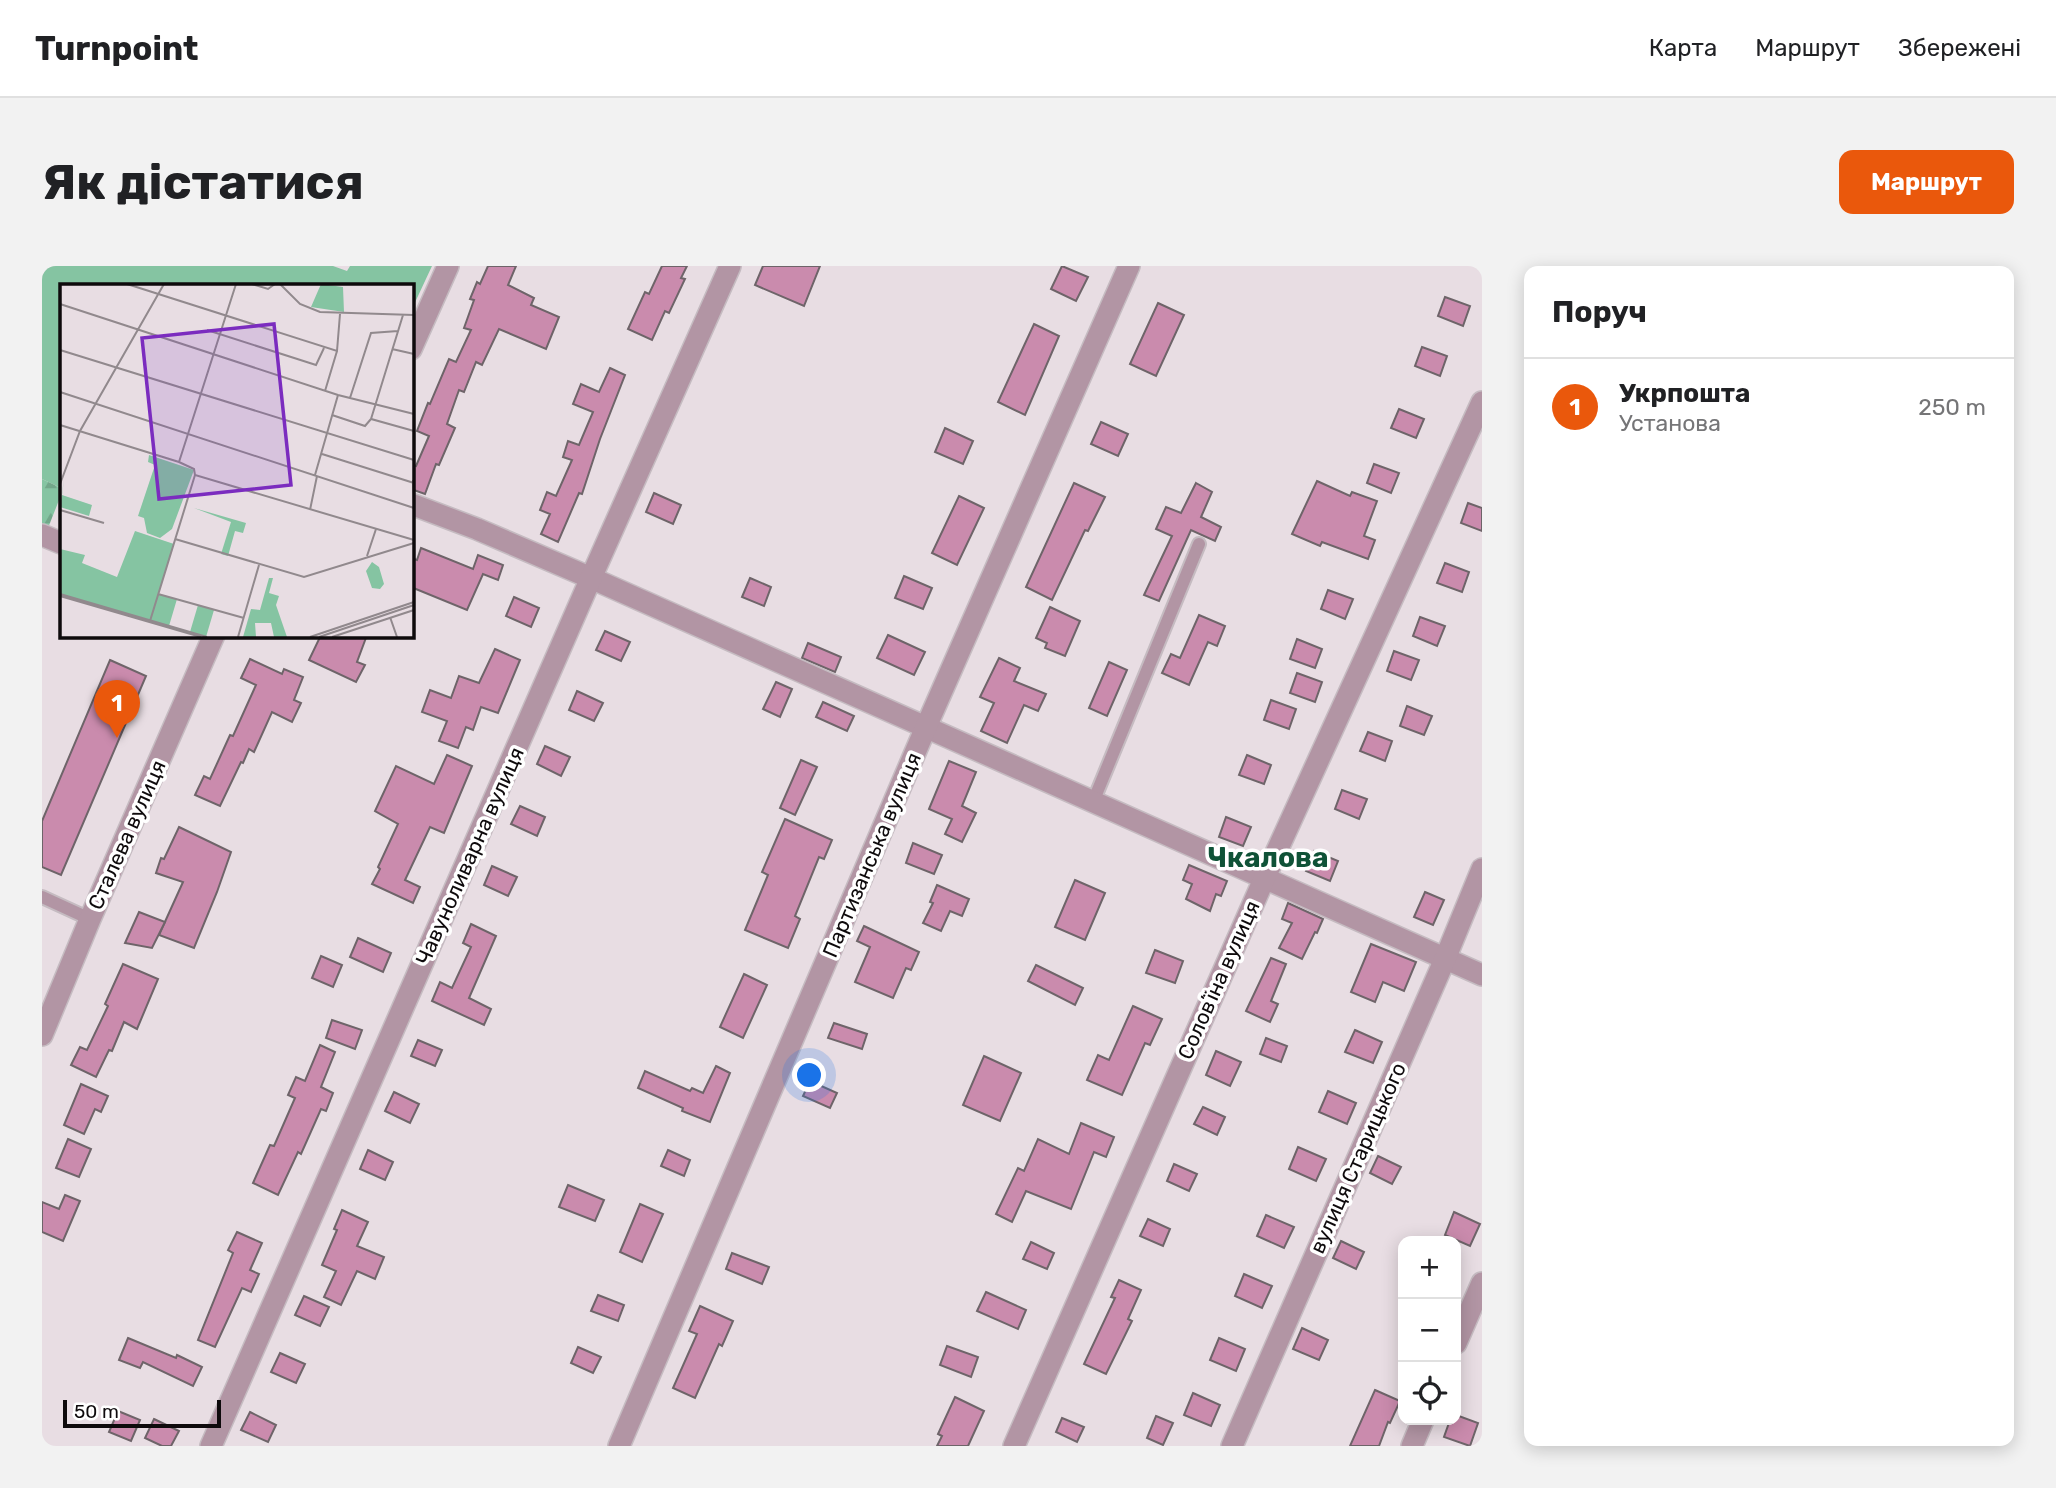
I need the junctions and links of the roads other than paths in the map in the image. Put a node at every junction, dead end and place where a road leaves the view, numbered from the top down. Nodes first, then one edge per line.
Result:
1 (448, 266) edge
2 (730, 266) edge
3 (1129, 266) edge
4 (413, 345) edge
5 (1482, 402) edge
6 (413, 506) edge
7 (42, 535) edge
8 (60, 543) edge
9 (1199, 544) dead end
10 (591, 578) junction
11 (213, 637) edge
12 (926, 727) junction
13 (1093, 802) junction
14 (1482, 869) edge
15 (1265, 877) junction
16 (42, 897) edge
17 (90, 919) junction
18 (1445, 959) junction
19 (1482, 975) edge
20 (42, 1035) edge
21 (1482, 1283) edge
22 (1461, 1331) edge
23 (1421, 1425) edge
24 (211, 1446) edge
25 (619, 1446) edge
26 (1014, 1446) edge
27 (1232, 1446) edge
28 (1412, 1446) edge

1 - 4 street
2 - 10 street, Чавуноливарна вулиця
3 - 12 street, Партизанська вулиця
5 - 15 street, Соловʼїна вулиця
6 - 10 street
7 - 8 street
9 - 13 lane
10 - 12 street
10 - 24 street, Чавуноливарна вулиця
11 - 17 street, Сталева вулиця
12 - 13 street
12 - 25 street, Партизанська вулиця
13 - 15 street
14 - 18 street, вулиця Старицького
15 - 18 street
15 - 26 street, Соловʼїна вулиця
16 - 17 lane
17 - 20 street, Сталева вулиця
18 - 19 street
18 - 27 street, вулиця Старицького
21 - 22 street
23 - 28 street

